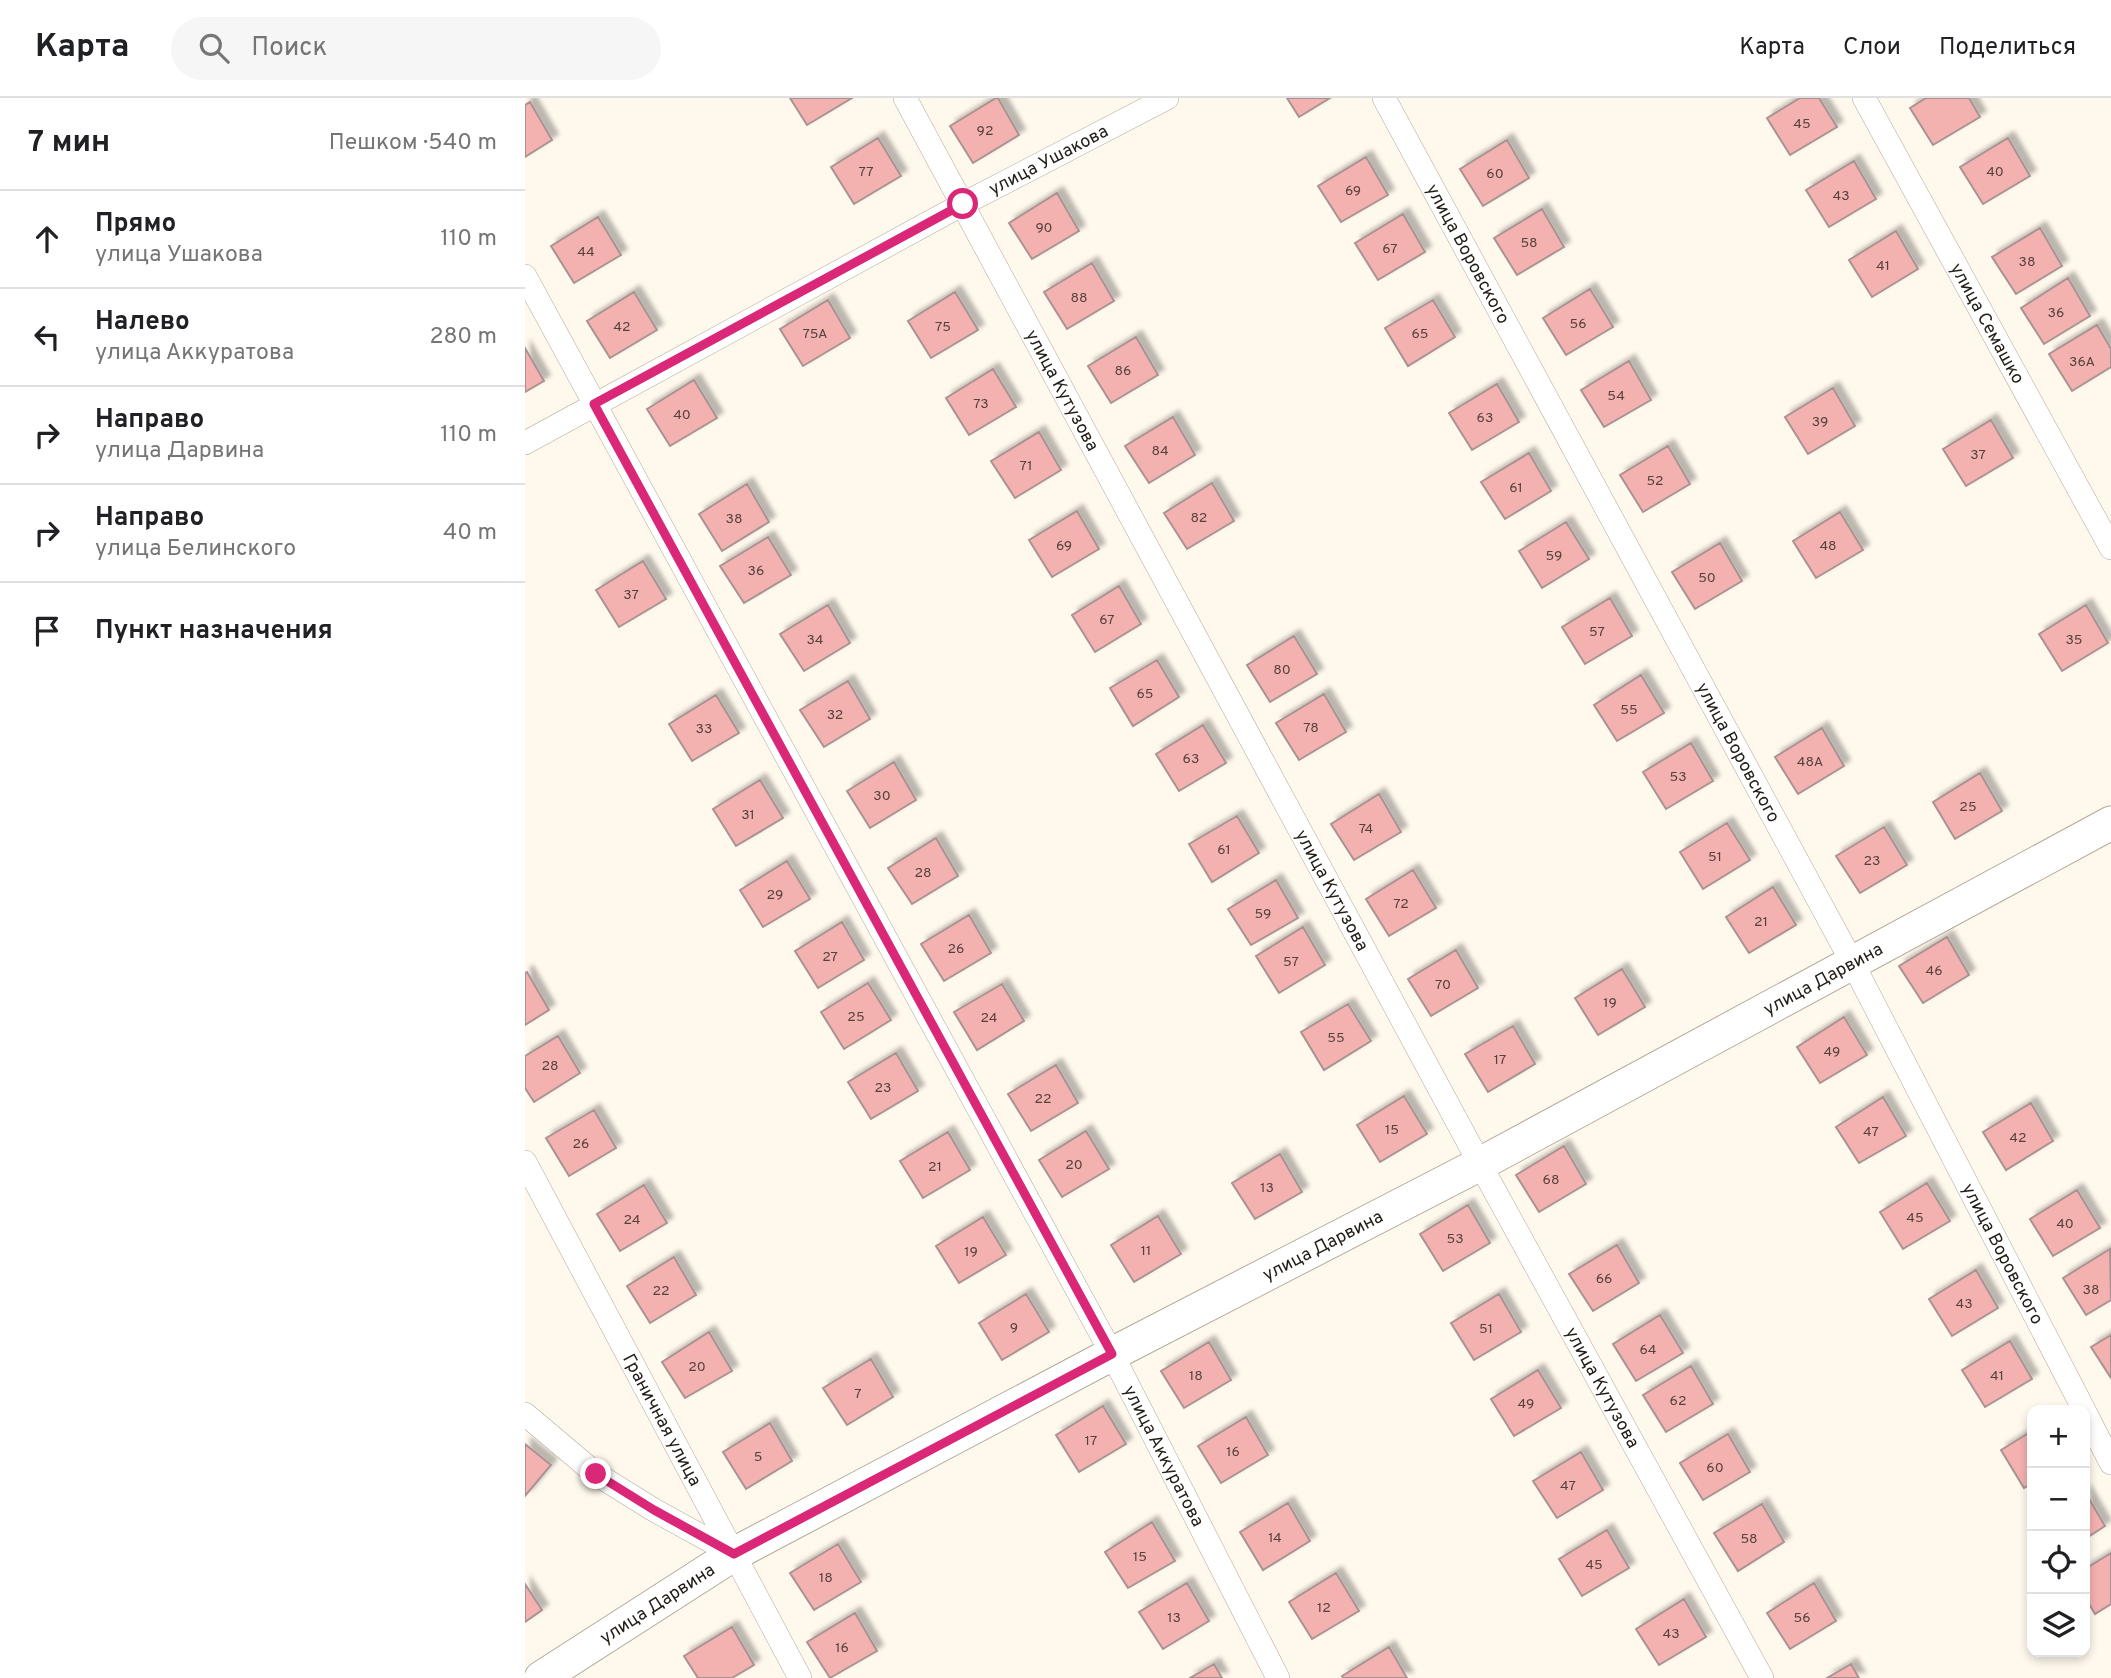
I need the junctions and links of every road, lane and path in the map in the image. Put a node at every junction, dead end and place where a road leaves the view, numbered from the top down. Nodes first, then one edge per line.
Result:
1 (905, 98) edge
2 (1167, 98) edge
3 (1384, 98) edge
4 (1864, 98) edge
5 (963, 204) junction
6 (525, 276) edge
7 (594, 404) junction
8 (525, 443) edge
9 (2111, 548) edge
10 (2111, 822) edge
11 (1852, 962) junction
12 (525, 1162) edge
13 (1480, 1164) junction
14 (1112, 1354) junction
15 (2081, 1405) edge
16 (525, 1414) edge
17 (2090, 1423) edge
18 (2111, 1463) edge
19 (734, 1554) junction
20 (541, 1678) edge
21 (800, 1678) edge
22 (1278, 1678) edge
23 (1762, 1678) edge

1 - 5 street, улица Кутузова
2 - 5 street, улица Ушакова
3 - 11 street, улица Воровского
4 - 9 street, улица Семашко
5 - 7 street, улица Ушакова
5 - 13 street, улица Кутузова
6 - 7 street, улица Аккуратова
7 - 8 street, улица Ушакова
7 - 14 street, улица Аккуратова
10 - 11 street, улица Дарвина
11 - 13 street, улица Дарвина
11 - 15 street, улица Воровского
12 - 19 street, Граничная улица
13 - 14 street, улица Дарвина
13 - 23 street, улица Кутузова
14 - 19 street, улица Дарвина
14 - 22 street, улица Аккуратова
16 - 19 street
17 - 18 street, улица Воровского
19 - 20 street, улица Дарвина
19 - 21 street, Граничная улица

